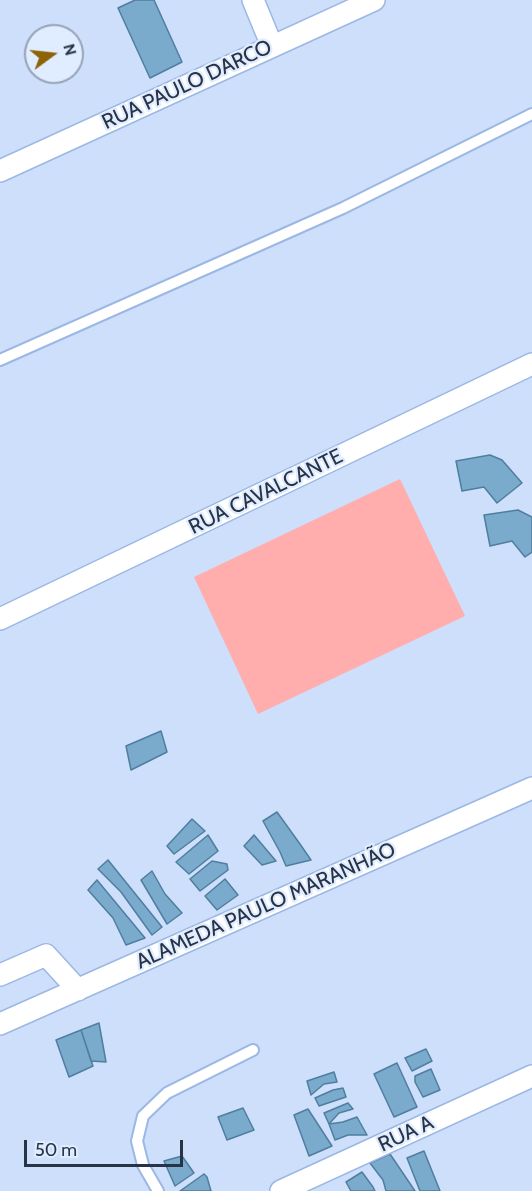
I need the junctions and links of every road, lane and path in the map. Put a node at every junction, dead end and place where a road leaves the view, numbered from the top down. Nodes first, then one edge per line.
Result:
1 (253, 0) edge
2 (374, 0) edge
3 (272, 46) junction
4 (532, 114) edge
5 (0, 171) edge
6 (0, 360) edge
7 (532, 364) edge
8 (0, 619) edge
9 (532, 788) edge
10 (0, 975) edge
11 (78, 990) junction
12 (0, 1024) edge
13 (253, 1050) dead end
14 (532, 1076) edge
15 (158, 1191) edge
16 (280, 1191) edge

1 - 3 street
2 - 3 street, RUA PAULO DARCO
3 - 5 street, RUA PAULO DARCO
4 - 6 lane
7 - 8 street, RUA CAVALCANTE
9 - 11 street, ALAMEDA PAULO MARANHÃO
10 - 11 street
11 - 12 street, ALAMEDA PAULO MARANHÃO
13 - 15 lane
14 - 16 street, RUA A

